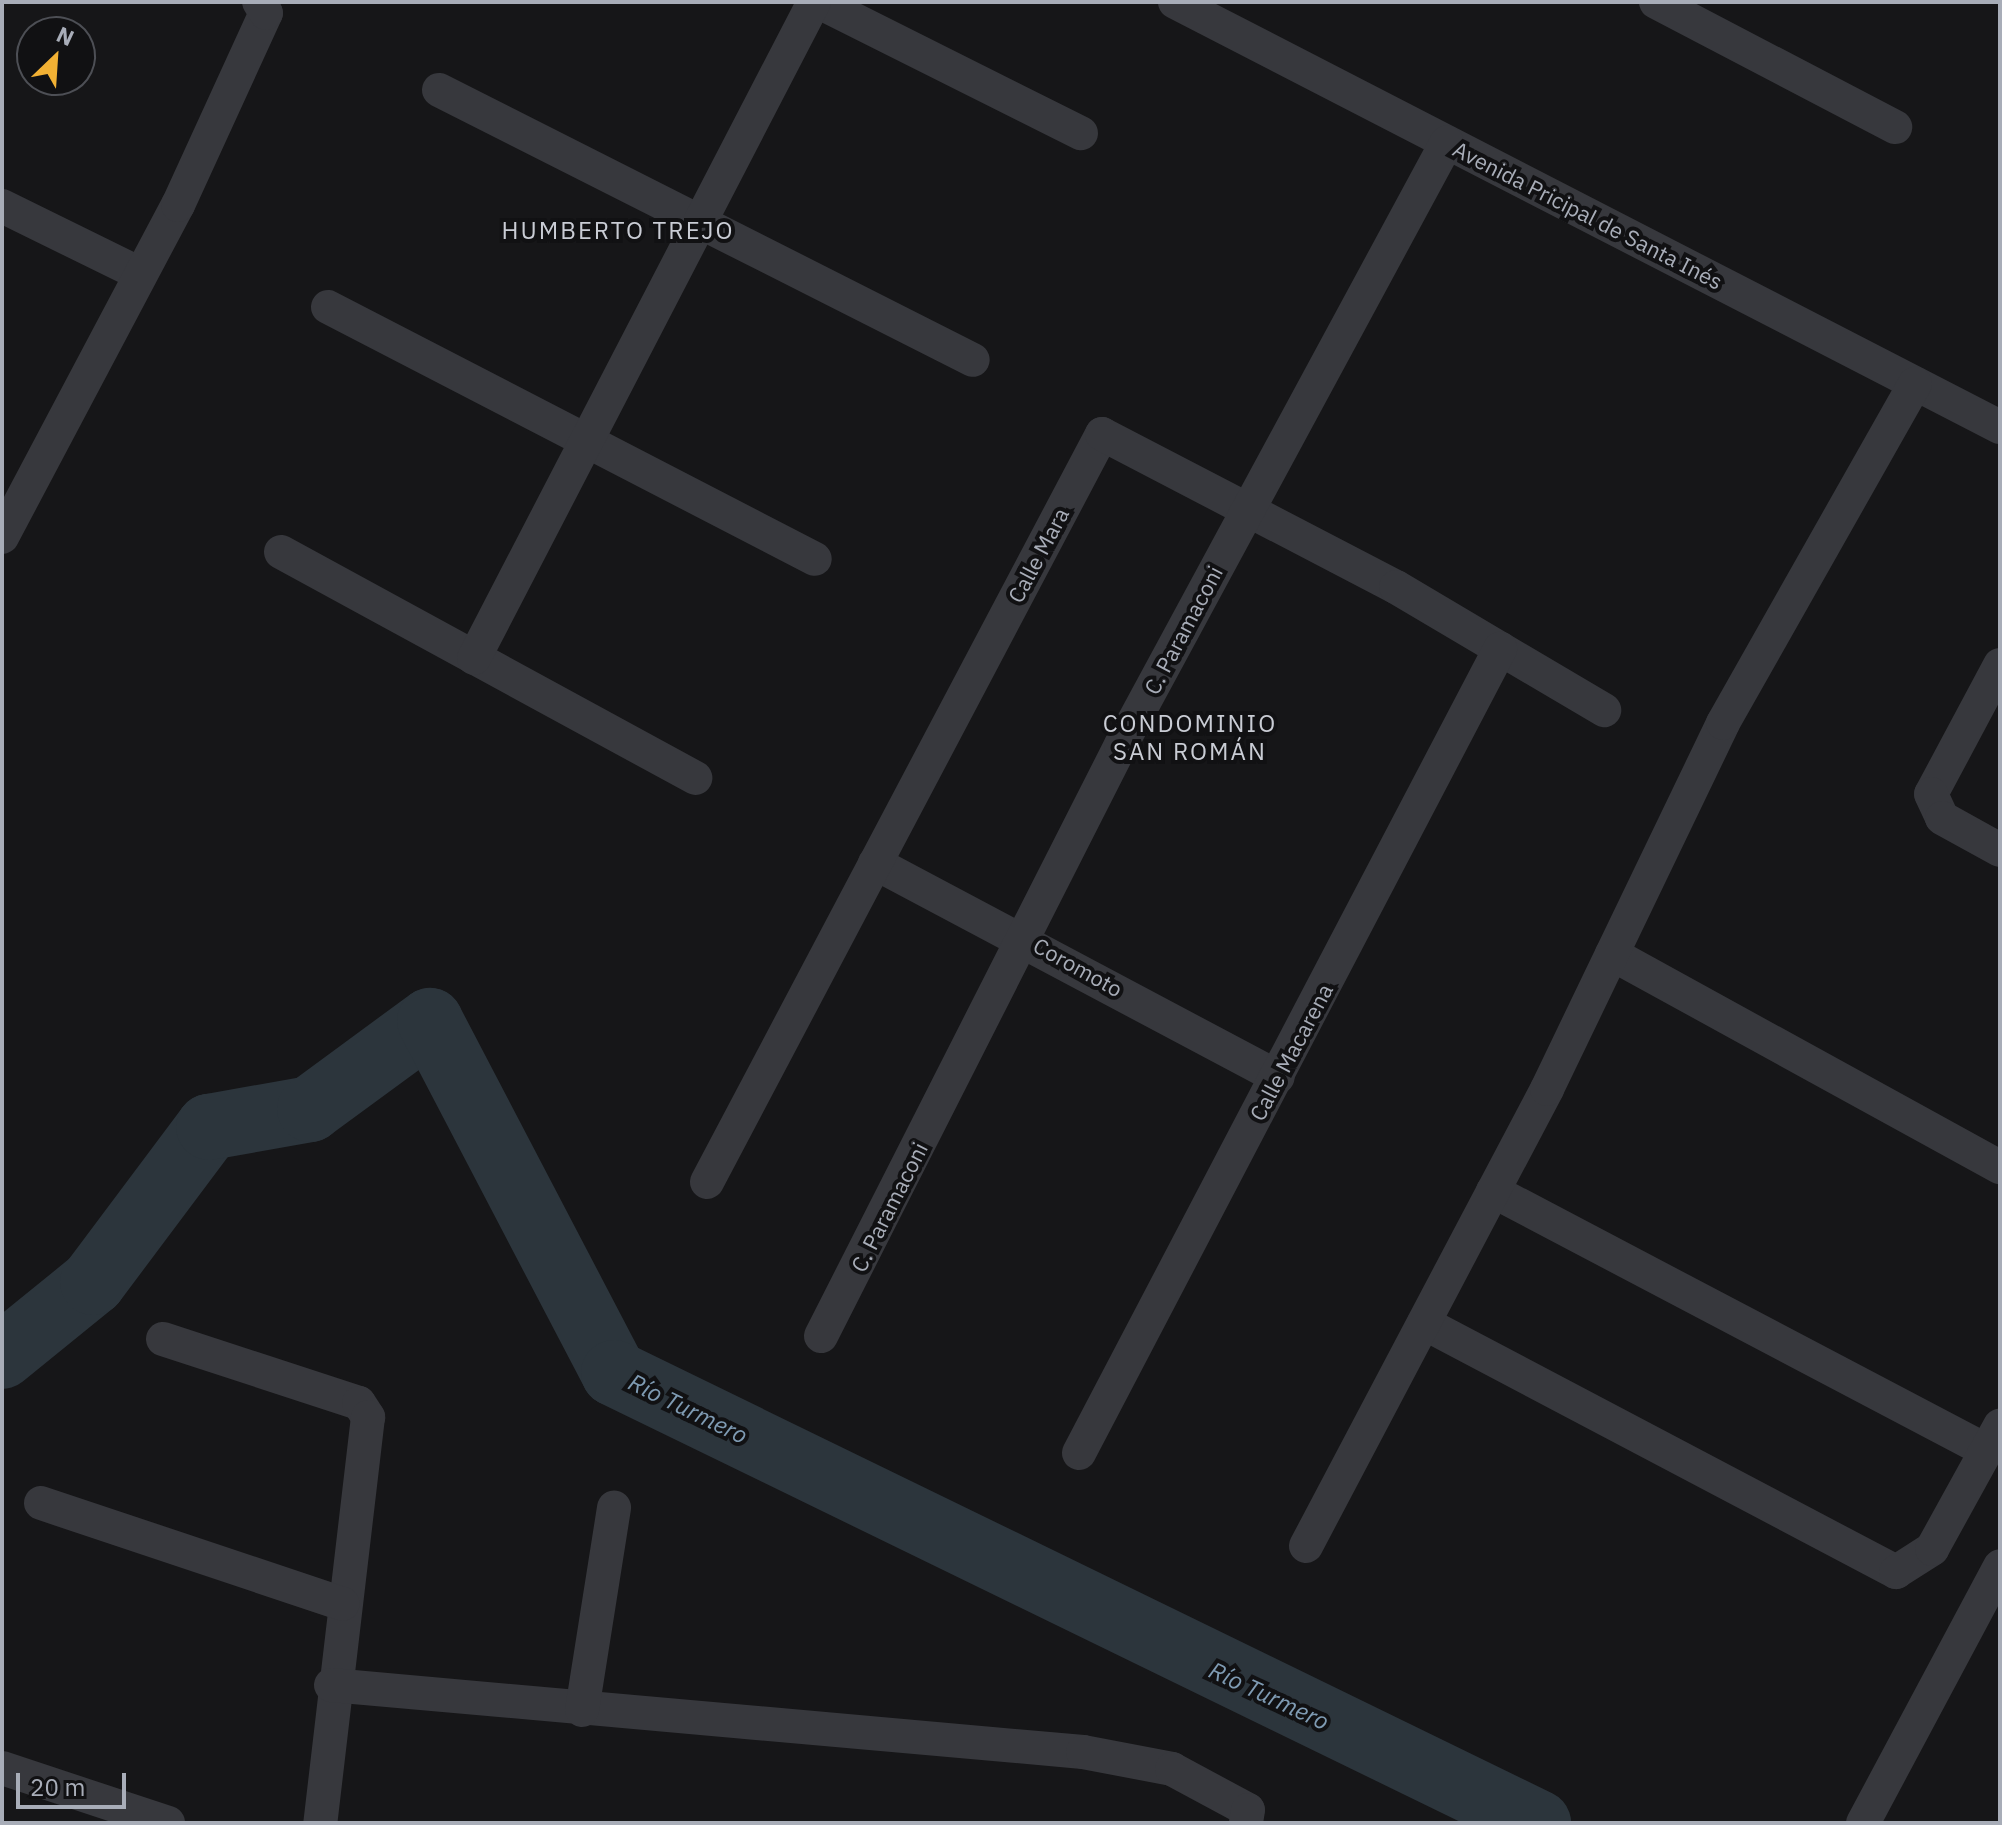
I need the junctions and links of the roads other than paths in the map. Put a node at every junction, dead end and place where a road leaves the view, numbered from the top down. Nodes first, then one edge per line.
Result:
1 (816, 2) edge
2 (1175, 2) edge
3 (1656, 2) edge
4 (258, 6) edge
5 (1232, 15) edge
6 (439, 90) dead end
7 (1895, 127) dead end
8 (1081, 133) dead end
9 (1447, 142) junction
10 (2, 206) edge
11 (701, 220) junction
12 (138, 273) junction
13 (328, 307) dead end
14 (973, 360) dead end
15 (1915, 384) junction
16 (2000, 427) edge
17 (586, 443) junction
18 (1249, 507) junction
19 (2, 537) edge
20 (281, 552) dead end
21 (815, 559) dead end
22 (1500, 649) junction
23 (474, 658) junction
24 (2000, 665) edge
25 (1604, 710) dead end
26 (695, 778) dead end
27 (2000, 850) edge
28 (875, 863) junction
29 (1025, 938) junction
30 (1612, 954) junction
31 (1278, 1077) junction
32 (2000, 1167) edge
33 (707, 1182) dead end
34 (1493, 1191) junction
35 (1424, 1323) junction
36 (821, 1336) dead end
37 (163, 1339) dead end
38 (1993, 1438) edge
39 (1079, 1453) dead end
40 (41, 1503) dead end
41 (614, 1508) dead end
42 (1306, 1546) dead end
43 (2000, 1566) edge
44 (343, 1604) junction
45 (1988, 1615) edge
46 (331, 1685) junction
47 (582, 1710) junction
48 (2, 1768) edge
49 (1255, 1819) edge
50 (168, 1823) edge
51 (320, 1823) edge
52 (1863, 1823) edge

1 - 8 street
1 - 11 street
2 - 5 street, Avenida Pricipal de Santa Inés
3 - 7 street
4 - 12 street
5 - 9 street, Avenida Pricipal de Santa Inés
6 - 11 street
9 - 15 street, Avenida Pricipal de Santa Inés
9 - 18 street, C. Paramaconi
10 - 12 street
11 - 14 street
11 - 17 street
12 - 19 street
13 - 17 street
15 - 16 street, Avenida Pricipal de Santa Inés
15 - 30 street
17 - 21 street
17 - 23 street
18 - 22 street, Calle Mara
18 - 28 street, Calle Mara
18 - 29 street, C. Paramaconi
20 - 23 street
22 - 25 street, Calle Mara
22 - 31 street, Calle Macarena
23 - 26 street
24 - 27 street
28 - 29 street, Coromoto
28 - 33 street, Calle Mara
29 - 31 street, Coromoto
29 - 36 street, C. Paramaconi
30 - 32 street
30 - 34 street
31 - 39 street, Calle Macarena
34 - 35 street
34 - 38 street
35 - 38 street
35 - 42 street
37 - 44 street
40 - 44 street
41 - 47 street
43 - 45 street
44 - 46 street
45 - 52 street
46 - 47 street
46 - 51 street
47 - 49 street
48 - 50 street

